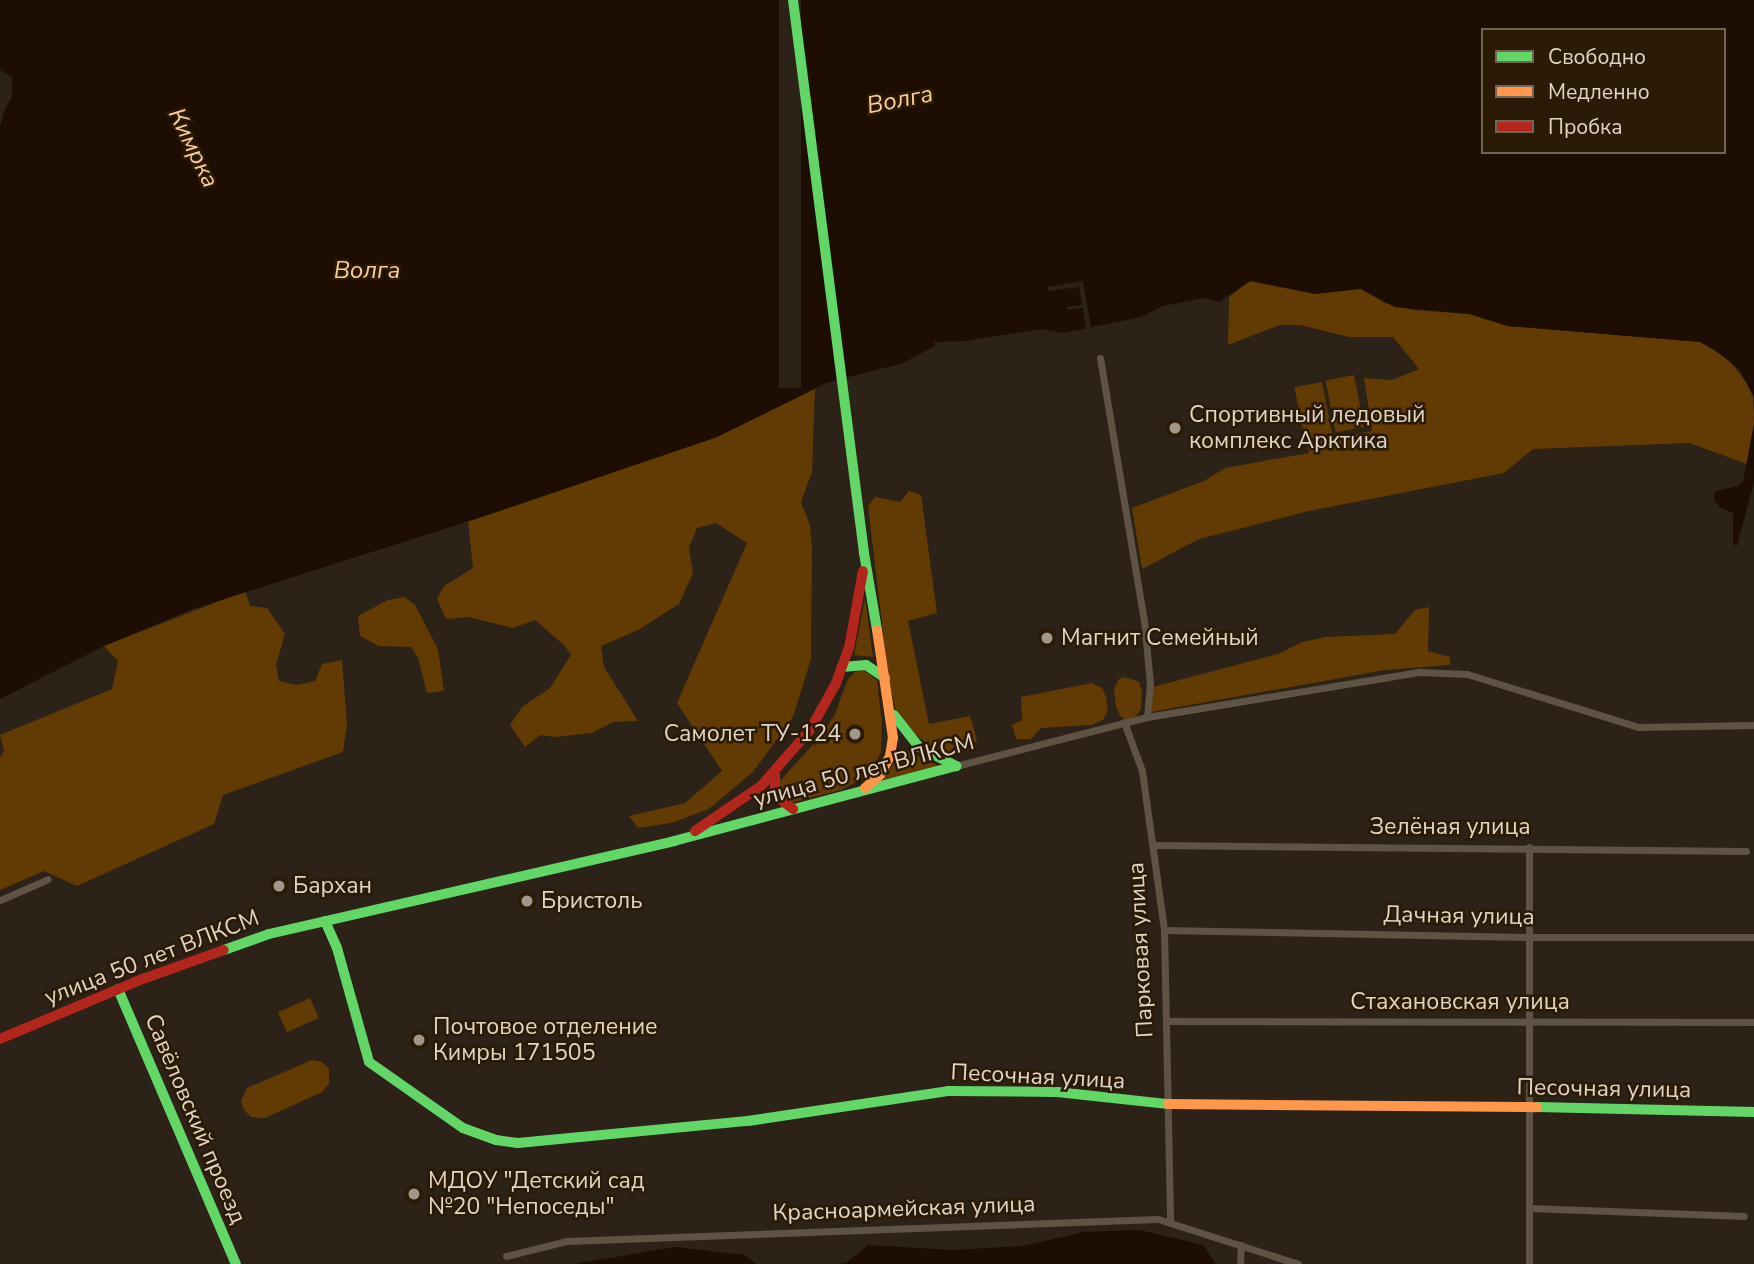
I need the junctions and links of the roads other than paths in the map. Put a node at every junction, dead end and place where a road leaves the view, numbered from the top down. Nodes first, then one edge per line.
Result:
1 (793, 0) edge
2 (1100, 358) dead end
3 (864, 552) junction
4 (842, 667) junction
5 (885, 679) junction
6 (891, 708) junction
7 (1147, 716) junction
8 (1124, 722) junction
9 (1754, 725) edge
10 (956, 766) junction
11 (777, 772) junction
12 (857, 793) junction
13 (793, 809) junction
14 (674, 841) junction
15 (1154, 845) junction
16 (1529, 846) junction
17 (1746, 851) dead end
18 (48, 879) dead end
19 (0, 900) edge
20 (325, 921) junction
21 (1164, 930) junction
22 (1529, 937) junction
23 (1754, 937) edge
24 (118, 989) junction
25 (1166, 1021) junction
26 (1529, 1022) junction
27 (1754, 1022) edge
28 (0, 1039) edge
29 (1167, 1104) junction
30 (1529, 1106) junction
31 (1754, 1112) edge
32 (1529, 1208) junction
33 (1744, 1216) dead end
34 (1170, 1222) junction
35 (1241, 1245) junction
36 (506, 1256) dead end
37 (236, 1264) edge
38 (1240, 1264) edge
39 (1298, 1264) edge
40 (1529, 1264) edge

1 - 3 main road
2 - 7 street
3 - 4 main road
3 - 5 main road
4 - 5 main road
4 - 11 main road
5 - 6 main road
6 - 10 main road
6 - 12 main road
7 - 8 street, улица 50 лет ВЛКСМ
7 - 9 street, улица 50 лет ВЛКСМ
8 - 10 street, улица 50 лет ВЛКСМ
8 - 15 street, Парковая улица
10 - 12 main road, улица 50 лет ВЛКСМ
11 - 13 main road
11 - 14 main road
12 - 13 main road, улица 50 лет ВЛКСМ
13 - 14 main road, улица 50 лет ВЛКСМ
14 - 20 main road, улица 50 лет ВЛКСМ
15 - 16 street, Зелёная улица
15 - 21 street, Парковая улица
16 - 17 street, Зелёная улица
16 - 22 street
18 - 19 street
20 - 24 main road, улица 50 лет ВЛКСМ
20 - 29 main road, Песочная улица
21 - 22 street, Дачная улица
21 - 25 street, Парковая улица
22 - 23 street, Дачная улица
22 - 26 street
24 - 28 main road, улица 50 лет ВЛКСМ
24 - 37 main road, Савёловский проезд
25 - 26 street, Стахановская улица
25 - 29 street, Парковая улица
26 - 27 street, Стахановская улица
26 - 30 street
29 - 30 main road, Песочная улица
29 - 34 street, Парковая улица
30 - 31 main road, Песочная улица
30 - 32 street
32 - 33 street
32 - 40 street
34 - 35 street, Красноармейская улица
34 - 36 street, Красноармейская улица
35 - 38 street
35 - 39 street, Красноармейская улица

